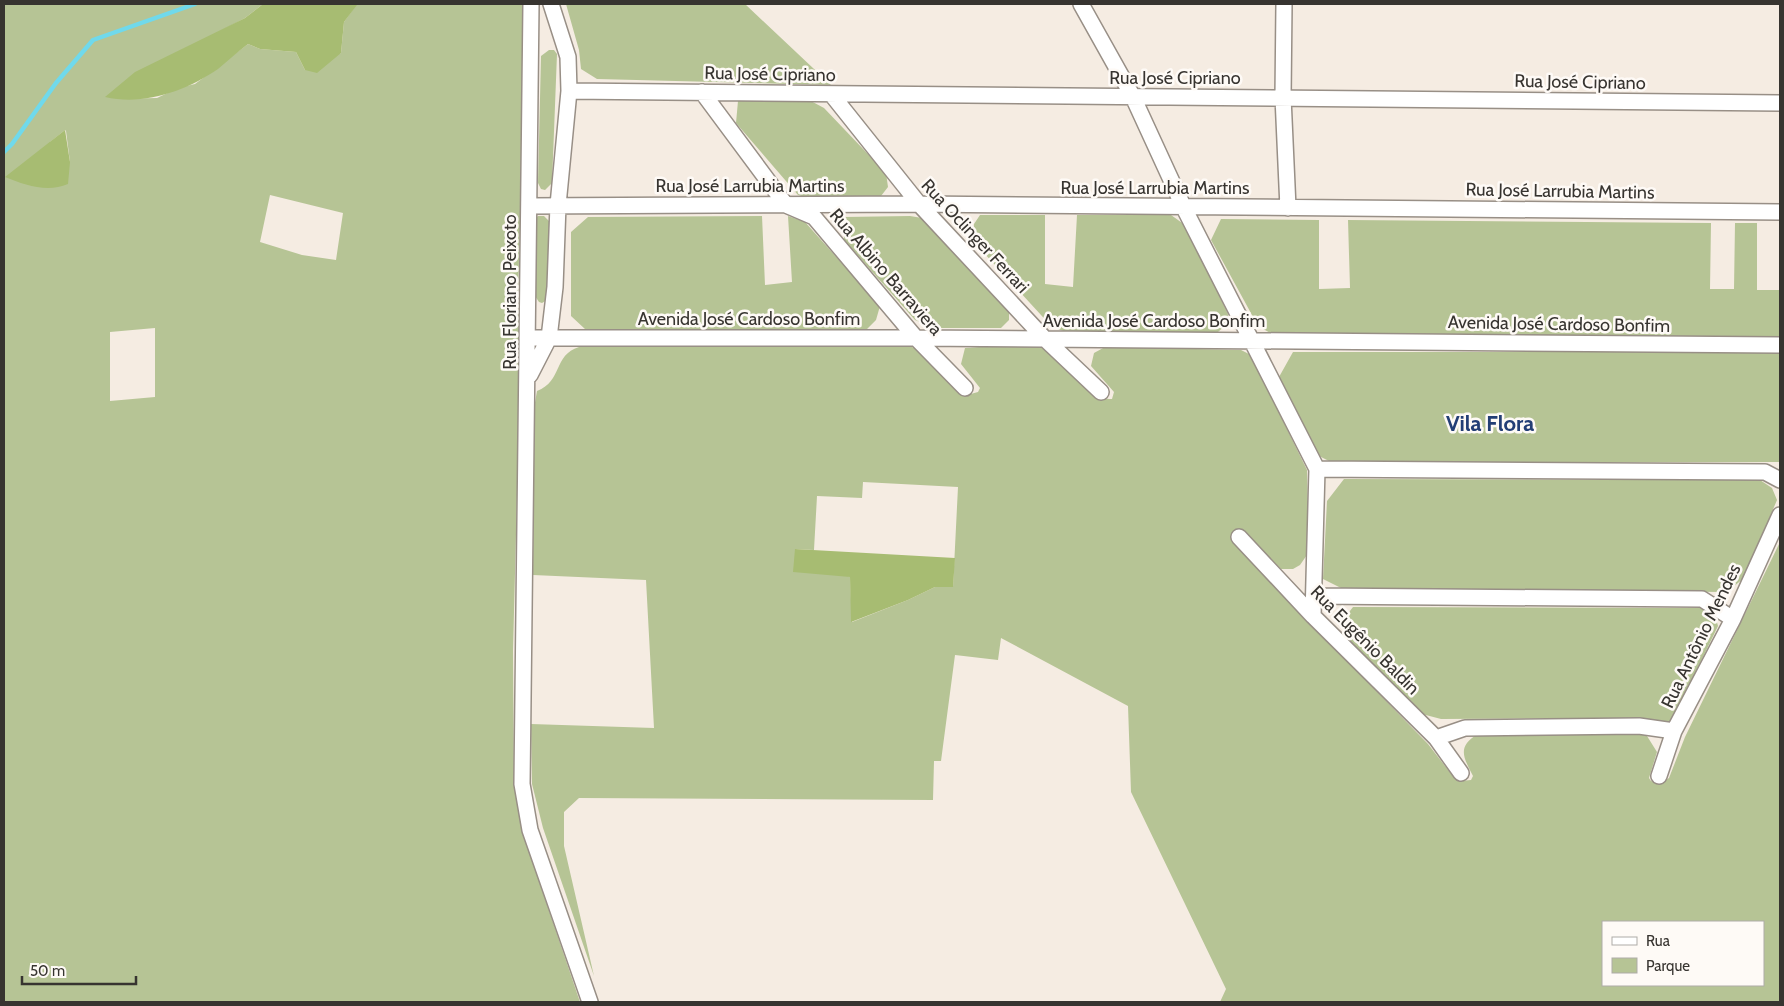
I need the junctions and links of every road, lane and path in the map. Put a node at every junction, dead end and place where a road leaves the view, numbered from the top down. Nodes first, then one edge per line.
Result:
1 (531, 4) edge
2 (551, 4) edge
3 (1081, 4) edge
4 (1284, 4) edge
5 (569, 91) junction
6 (702, 92) junction
7 (832, 95) junction
8 (1133, 97) junction
9 (1283, 97) junction
10 (1780, 103) edge
11 (918, 204) junction
12 (558, 205) junction
13 (786, 205) junction
14 (530, 206) junction
15 (1184, 208) junction
16 (1288, 208) junction
17 (1780, 212) edge
18 (527, 338) junction
19 (549, 338) junction
20 (916, 338) junction
21 (1045, 339) junction
22 (1253, 340) junction
23 (1780, 345) edge
24 (528, 379) junction
25 (965, 388) dead end
26 (1101, 392) dead end
27 (1317, 469) junction
28 (1780, 480) edge
29 (1780, 514) edge
30 (1238, 537) dead end
31 (1315, 596) junction
32 (1313, 616) junction
33 (1732, 619) junction
34 (1674, 732) junction
35 (1436, 738) junction
36 (1461, 773) dead end
37 (1658, 776) dead end
38 (590, 1002) edge

1 - 14 street, Rua Floriano Peixoto
2 - 5 street, Rua Floriano Peixoto
3 - 8 street
4 - 9 street
5 - 6 street, Rua José Cipriano
5 - 12 street, Rua Floriano Peixoto
6 - 7 street, Rua José Cipriano
6 - 13 street
7 - 8 street, Rua José Cipriano
7 - 11 street, Rua Oclinger Ferrari
8 - 9 street, Rua José Cipriano
8 - 15 street
9 - 10 street, Rua José Cipriano
9 - 16 street
11 - 13 street, Rua José Larrubia Martins
11 - 15 street, Rua José Larrubia Martins
11 - 21 street, Rua Oclinger Ferrari
12 - 13 street, Rua José Larrubia Martins
12 - 14 street, Rua José Larrubia Martins
12 - 19 street, Rua Floriano Peixoto
13 - 20 street, Rua Albino Barraviera
14 - 18 street, Rua Floriano Peixoto
15 - 16 street, Rua José Larrubia Martins
15 - 22 street
16 - 17 street, Rua José Larrubia Martins
18 - 19 street, Avenida José Cardoso Bonfim
18 - 24 street, Rua Floriano Peixoto
19 - 20 street, Avenida José Cardoso Bonfim
19 - 24 street, Rua Floriano Peixoto
20 - 21 street, Avenida José Cardoso Bonfim
20 - 25 street, Rua Albino Barraviera
21 - 22 street, Avenida José Cardoso Bonfim
21 - 26 street, Rua Oclinger Ferrari
22 - 23 street, Avenida José Cardoso Bonfim
22 - 27 street
24 - 38 street
27 - 28 street
27 - 31 street
29 - 33 street, Rua Antônio Mendes
30 - 32 street, Rua Eugênio Baldin
31 - 32 street
31 - 33 street
32 - 35 street, Rua Eugênio Baldin
33 - 34 street, Rua Antônio Mendes
34 - 35 street
34 - 37 street, Rua Antônio Mendes
35 - 36 street, Rua Eugênio Baldin

